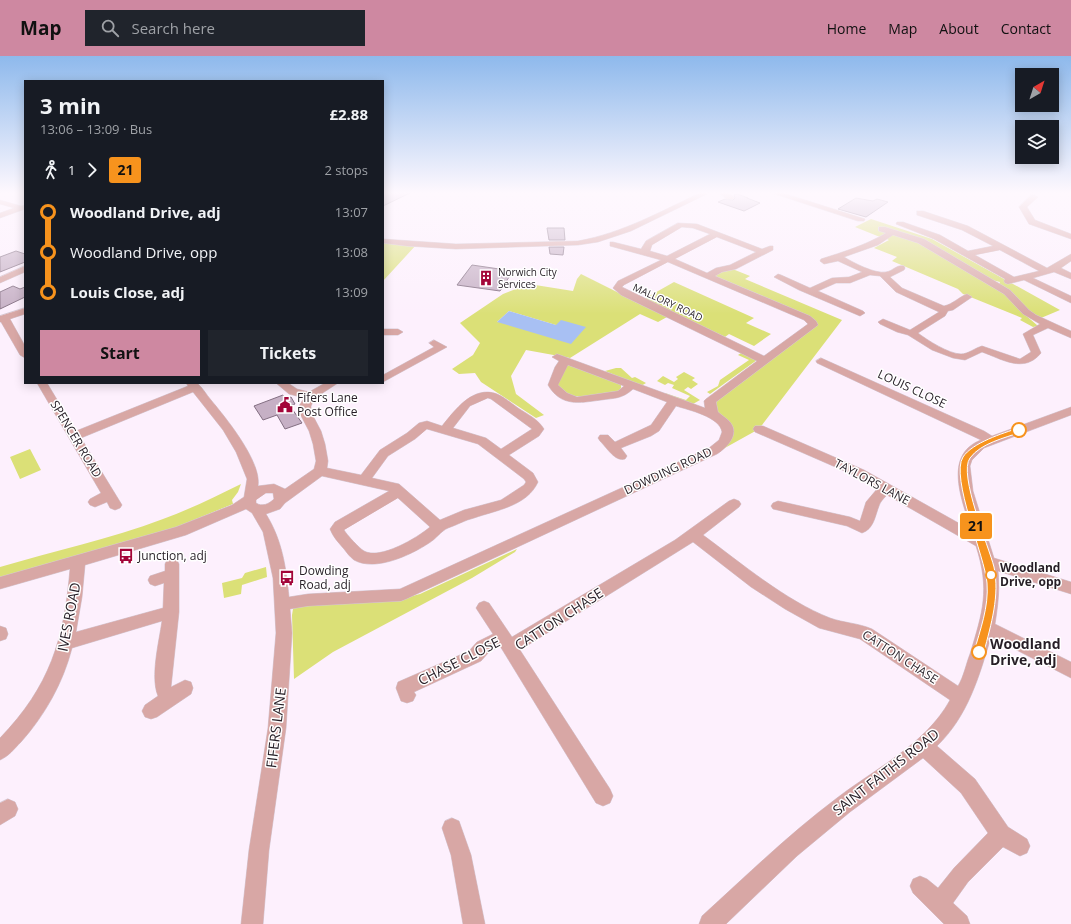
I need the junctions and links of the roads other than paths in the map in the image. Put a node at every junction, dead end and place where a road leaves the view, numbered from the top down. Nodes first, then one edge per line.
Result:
1 (893, 232) edge
2 (622, 233) edge
3 (668, 233) edge
4 (714, 233) edge
5 (895, 233) edge
6 (924, 233) edge
7 (974, 233) edge
8 (1059, 233) edge
9 (717, 234) junction
10 (1071, 237) edge
11 (384, 241) edge
12 (613, 244) dead end
13 (1001, 247) junction
14 (638, 252) junction
15 (968, 254) junction
16 (840, 258) junction
17 (668, 259) junction
18 (1070, 260) edge
19 (824, 261) dead end
20 (24, 269) edge
21 (896, 269) dead end
22 (1050, 269) junction
23 (868, 272) junction
24 (707, 276) junction
25 (884, 276) junction
26 (1071, 276) edge
27 (1024, 277) junction
28 (0, 280) edge
29 (781, 280) dead end
30 (811, 291) junction
31 (960, 299) dead end
32 (1071, 300) edge
33 (943, 309) junction
34 (24, 312) edge
35 (860, 313) dead end
36 (2, 319) edge
37 (1048, 324) junction
38 (889, 326) dead end
39 (384, 331) edge
40 (398, 332) dead end
41 (911, 332) junction
42 (1071, 335) edge
43 (442, 347) dead end
44 (24, 353) edge
45 (765, 360) junction
46 (821, 361) dead end
47 (384, 378) edge
48 (43, 384) edge
49 (282, 384) edge
50 (331, 384) edge
51 (193, 385) edge
52 (631, 385) junction
53 (311, 396) junction
54 (674, 401) junction
55 (710, 401) junction
56 (697, 410) junction
57 (1071, 411) edge
58 (715, 416) junction
59 (759, 429) dead end
60 (445, 430) junction
61 (74, 436) junction
62 (604, 438) dead end
63 (991, 441) junction
64 (500, 455) junction
65 (320, 471) junction
66 (253, 479) junction
67 (364, 480) junction
68 (885, 489) junction
69 (399, 491) junction
70 (276, 496) junction
71 (95, 502) dead end
72 (252, 504) junction
73 (734, 504) dead end
74 (784, 510) dead end
75 (440, 526) junction
76 (270, 532) junction
77 (693, 535) junction
78 (981, 542) junction
79 (78, 560) junction
80 (988, 562) junction
81 (155, 580) dead end
82 (0, 583) edge
83 (1071, 588) edge
84 (283, 604) junction
85 (484, 608) dead end
86 (171, 612) junction
87 (986, 627) junction
88 (67, 642) junction
89 (507, 642) junction
90 (1071, 670) edge
91 (185, 688) dead end
92 (404, 688) dead end
93 (962, 698) junction
94 (168, 699) junction
95 (151, 711) dead end
96 (924, 746) junction
97 (0, 751) edge
98 (603, 796) dead end
99 (452, 828) dead end
100 (1001, 834) junction
101 (1020, 846) dead end
102 (920, 886) dead end
103 (939, 904) junction
104 (252, 924) edge
105 (474, 924) edge
106 (710, 924) edge
107 (959, 924) edge

1 - 16 street
2 - 11 street
3 - 14 street
4 - 9 street
5 - 37 street
6 - 15 street
7 - 13 street
8 - 10 street
9 - 17 street
9 - 24 street
12 - 14 street
13 - 15 street
13 - 22 street
14 - 17 street
15 - 27 street
16 - 19 street
16 - 23 street
17 - 24 street
17 - 45 street, MALLORY ROAD
18 - 22 street
20 - 28 street
21 - 25 street
22 - 26 street
22 - 27 street
23 - 25 street
23 - 30 street
24 - 45 street
25 - 33 street
27 - 32 street
29 - 30 street
30 - 35 street
31 - 33 street
33 - 41 street
34 - 36 street
36 - 44 street
37 - 41 street
37 - 42 street
38 - 41 street
39 - 40 street
43 - 47 street
45 - 55 street
46 - 63 street, LOUIS CLOSE
48 - 61 street, SPENCER ROAD
49 - 53 street
50 - 53 street
51 - 61 street
51 - 66 street
52 - 52 street
52 - 54 street
53 - 65 street
54 - 56 street
54 - 62 street
55 - 56 street
55 - 58 street, DOWDING ROAD
56 - 58 street
57 - 63 street, SAINT FAITHS ROAD
58 - 84 street, DOWDING ROAD
59 - 68 street, TAYLORS LANE
60 - 64 street
60 - 64 street
60 - 67 street
61 - 71 street, SPENCER ROAD
63 - 78 street, SAINT FAITHS ROAD
64 - 75 street
65 - 67 street
65 - 70 street
66 - 70 street
66 - 72 street
67 - 69 street
68 - 74 street
68 - 78 street, TAYLORS LANE
69 - 75 street
69 - 75 street
70 - 72 street
70 - 72 street
70 - 76 street, FIFERS LANE
72 - 76 street, FIFERS LANE
72 - 79 street, IVES ROAD
73 - 77 street, CATTON CHASE
76 - 84 street, FIFERS LANE
77 - 89 street, CATTON CHASE
77 - 93 street, CATTON CHASE
78 - 80 street, SAINT FAITHS ROAD
79 - 82 street, IVES ROAD
79 - 88 street, IVES ROAD
80 - 83 street
80 - 87 street, SAINT FAITHS ROAD
81 - 86 street
84 - 104 street, FIFERS LANE
85 - 89 street, CATTON CHASE
86 - 88 street
86 - 94 street
87 - 90 street
87 - 93 street, SAINT FAITHS ROAD
88 - 97 street, IVES ROAD
89 - 92 street, CHASE CLOSE
89 - 98 street, CATTON CHASE
91 - 94 street
93 - 96 street, SAINT FAITHS ROAD
94 - 95 street
96 - 100 street
96 - 106 street, SAINT FAITHS ROAD
99 - 105 street
100 - 101 street
100 - 103 street
102 - 103 street
103 - 107 street

